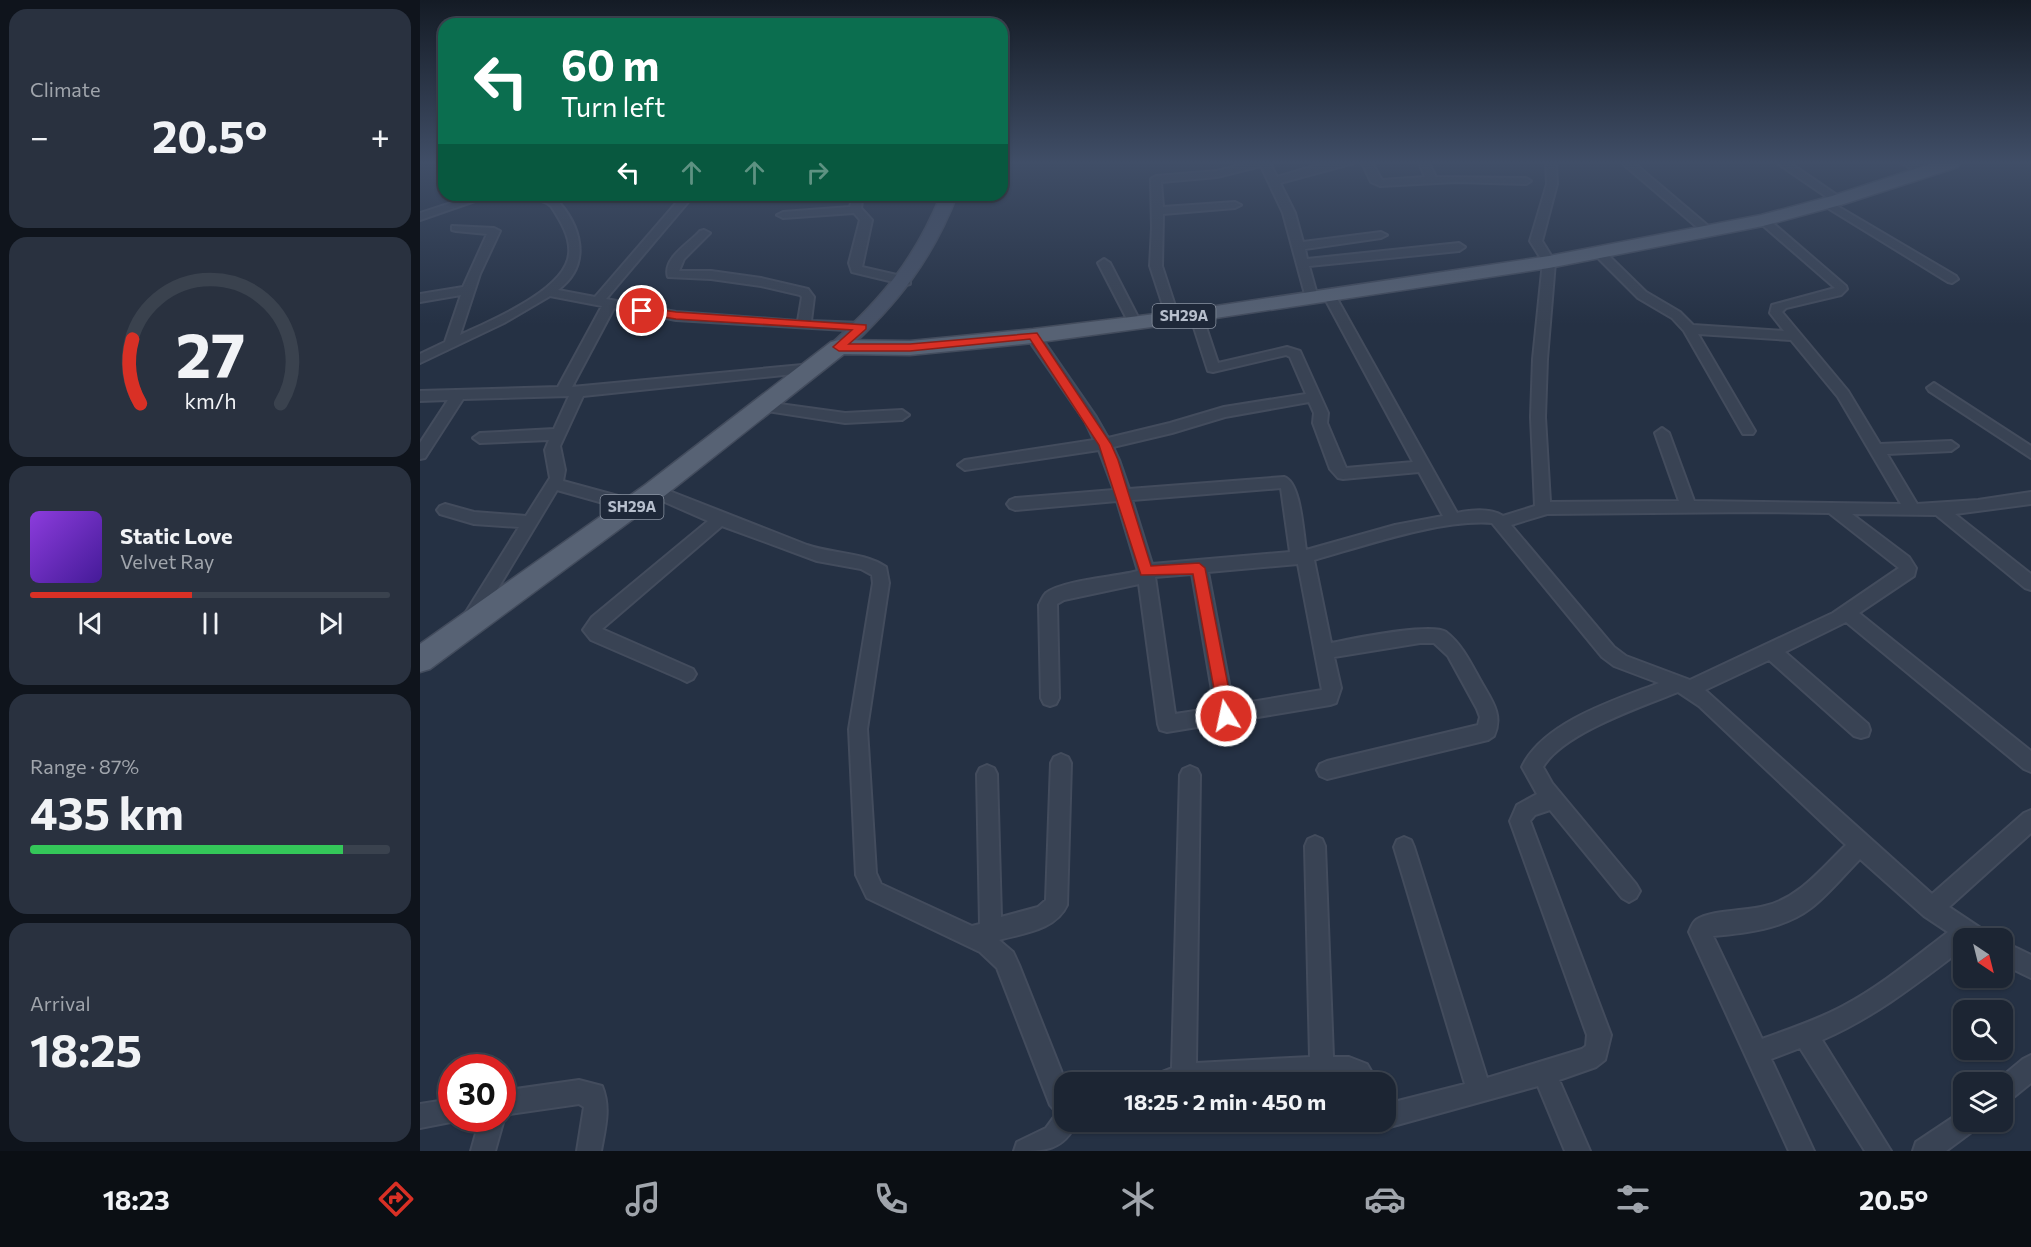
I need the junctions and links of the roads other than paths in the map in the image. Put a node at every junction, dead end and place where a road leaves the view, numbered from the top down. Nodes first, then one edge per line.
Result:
1 (562, 217) edge
2 (672, 217) edge
3 (863, 217) edge
4 (940, 217) edge
5 (1158, 217) edge
6 (1290, 217) edge
7 (1543, 217) edge
8 (1691, 217) edge
9 (1775, 217) edge
10 (1856, 217) edge
11 (1763, 220) junction
12 (456, 228) dead end
13 (1710, 232) junction
14 (704, 233) dead end
15 (1381, 235) dead end
16 (1299, 246) junction
17 (1459, 247) dead end
18 (1599, 253) junction
19 (1303, 262) junction
20 (1104, 263) dead end
21 (1540, 263) junction
22 (1952, 279) dead end
23 (906, 281) junction
24 (469, 290) junction
25 (547, 292) junction
26 (1320, 297) junction
27 (420, 298) edge
28 (603, 303) junction
29 (1196, 315) junction
30 (1173, 318) junction
31 (1135, 323) junction
32 (804, 325) junction
33 (862, 327) junction
34 (1689, 329) junction
35 (1033, 336) junction
36 (1796, 336) junction
37 (451, 344) junction
38 (839, 347) junction
39 (420, 359) edge
40 (813, 368) junction
41 (1934, 388) dead end
42 (570, 392) junction
43 (420, 396) edge
44 (458, 396) junction
45 (1313, 397) junction
46 (765, 407) junction
47 (902, 415) dead end
48 (1748, 431) dead end
49 (1662, 433) dead end
50 (559, 434) junction
51 (480, 438) dead end
52 (1105, 444) junction
53 (1951, 446) dead end
54 (1877, 449) junction
55 (2031, 453) edge
56 (420, 454) edge
57 (965, 465) dead end
58 (1423, 466) junction
59 (554, 484) junction
60 (1122, 494) junction
61 (2031, 498) edge
62 (644, 499) junction
63 (1015, 504) dead end
64 (1689, 507) junction
65 (1543, 508) junction
66 (1833, 508) junction
67 (445, 510) dead end
68 (1913, 510) junction
69 (1940, 510) junction
70 (1489, 518) junction
71 (719, 520) junction
72 (1453, 520) junction
73 (530, 522) junction
74 (1302, 557) junction
75 (1199, 568) junction
76 (1147, 574) junction
77 (2031, 583) edge
78 (1848, 613) junction
79 (465, 627) junction
80 (1325, 651) junction
81 (1771, 651) junction
82 (420, 660) edge
83 (687, 674) dead end
84 (1685, 686) junction
85 (1050, 698) dead end
86 (1226, 716) junction
87 (1861, 730) dead end
88 (1061, 763) dead end
89 (2031, 763) edge
90 (1327, 770) dead end
91 (987, 774) dead end
92 (1190, 775) dead end
93 (1554, 799) junction
94 (2031, 820) edge
95 (1860, 845) junction
96 (1315, 846) dead end
97 (1404, 847) dead end
98 (1629, 891) dead end
99 (1932, 908) junction
100 (1960, 928) edge
101 (981, 935) junction
102 (1953, 948) edge
103 (2013, 958) edge
104 (2031, 967) edge
105 (1805, 1035) junction
106 (1755, 1053) junction
107 (2031, 1067) edge
108 (1322, 1068) junction
109 (1172, 1072) edge
110 (1272, 1072) edge
111 (1358, 1072) edge
112 (1544, 1072) junction
113 (1054, 1083) edge
114 (2013, 1083) edge
115 (1479, 1092) junction
116 (516, 1101) edge
117 (438, 1113) edge
118 (1396, 1113) edge
119 (420, 1116) edge
120 (1953, 1130) edge
121 (488, 1132) edge
122 (1058, 1132) edge
123 (1038, 1149) edge
124 (483, 1151) edge
125 (589, 1151) edge
126 (1578, 1151) edge
127 (1802, 1151) edge
128 (1879, 1151) edge
129 (1925, 1151) edge

1 - 25 street
2 - 28 street
3 - 23 street
4 - 23 street
5 - 30 street
6 - 16 street
7 - 21 street
8 - 13 street
9 - 11 main road, SH29A
10 - 22 street
11 - 13 main road, SH29A
11 - 36 street
12 - 24 street
13 - 18 main road, SH29A
14 - 32 street
15 - 16 street
16 - 19 street
17 - 19 street
18 - 21 main road, SH29A
18 - 34 street
19 - 26 street
20 - 31 street
21 - 26 main road, SH29A
21 - 65 street
23 - 33 street
24 - 27 street
24 - 37 street
25 - 28 street
25 - 37 street
26 - 29 main road, SH29A
26 - 58 street
28 - 32 street
28 - 42 street
29 - 30 main road, SH29A
29 - 45 street
30 - 31 main road, SH29A
31 - 35 main road, SH29A
32 - 33 street
33 - 38 street
34 - 36 street
34 - 48 street
35 - 38 main road, SH29A
35 - 52 street
36 - 54 street
37 - 39 street
38 - 40 main road, SH29A
40 - 42 street
40 - 46 main road, SH29A
41 - 55 street
42 - 44 street
42 - 50 street
43 - 44 street
44 - 56 street
45 - 52 street
45 - 58 street
46 - 47 street
46 - 62 main road, SH29A
49 - 64 street
50 - 51 street
50 - 59 street
52 - 57 street
52 - 60 street
53 - 54 street
54 - 68 street
58 - 72 street
59 - 62 street
59 - 73 street
60 - 63 street
60 - 74 street
60 - 76 street
61 - 69 street
62 - 71 street
62 - 79 main road, SH29A
64 - 65 street
64 - 66 street
65 - 70 street
66 - 68 street
66 - 78 street
67 - 73 street
68 - 69 street
69 - 77 street
70 - 72 street
70 - 84 street
71 - 83 street
71 - 101 street
72 - 74 street
73 - 79 street
74 - 75 street
74 - 80 street
75 - 76 street
75 - 86 street
76 - 85 street
76 - 86 street
78 - 81 street
78 - 89 street
79 - 82 main road, SH29A
80 - 86 street
80 - 90 street
81 - 84 street
81 - 87 street
84 - 93 street
84 - 95 street
88 - 101 street
91 - 101 street
92 - 109 street
93 - 98 street
93 - 112 street
94 - 99 street
95 - 99 street
95 - 106 street
96 - 108 street
97 - 115 street
99 - 100 street
101 - 113 street
102 - 105 street
103 - 104 street
105 - 106 street
105 - 128 street
106 - 127 street
107 - 114 street
108 - 110 street
108 - 111 street
112 - 115 street
112 - 126 street
115 - 118 street
116 - 125 street
117 - 119 street
120 - 129 street
121 - 124 street
122 - 123 street

